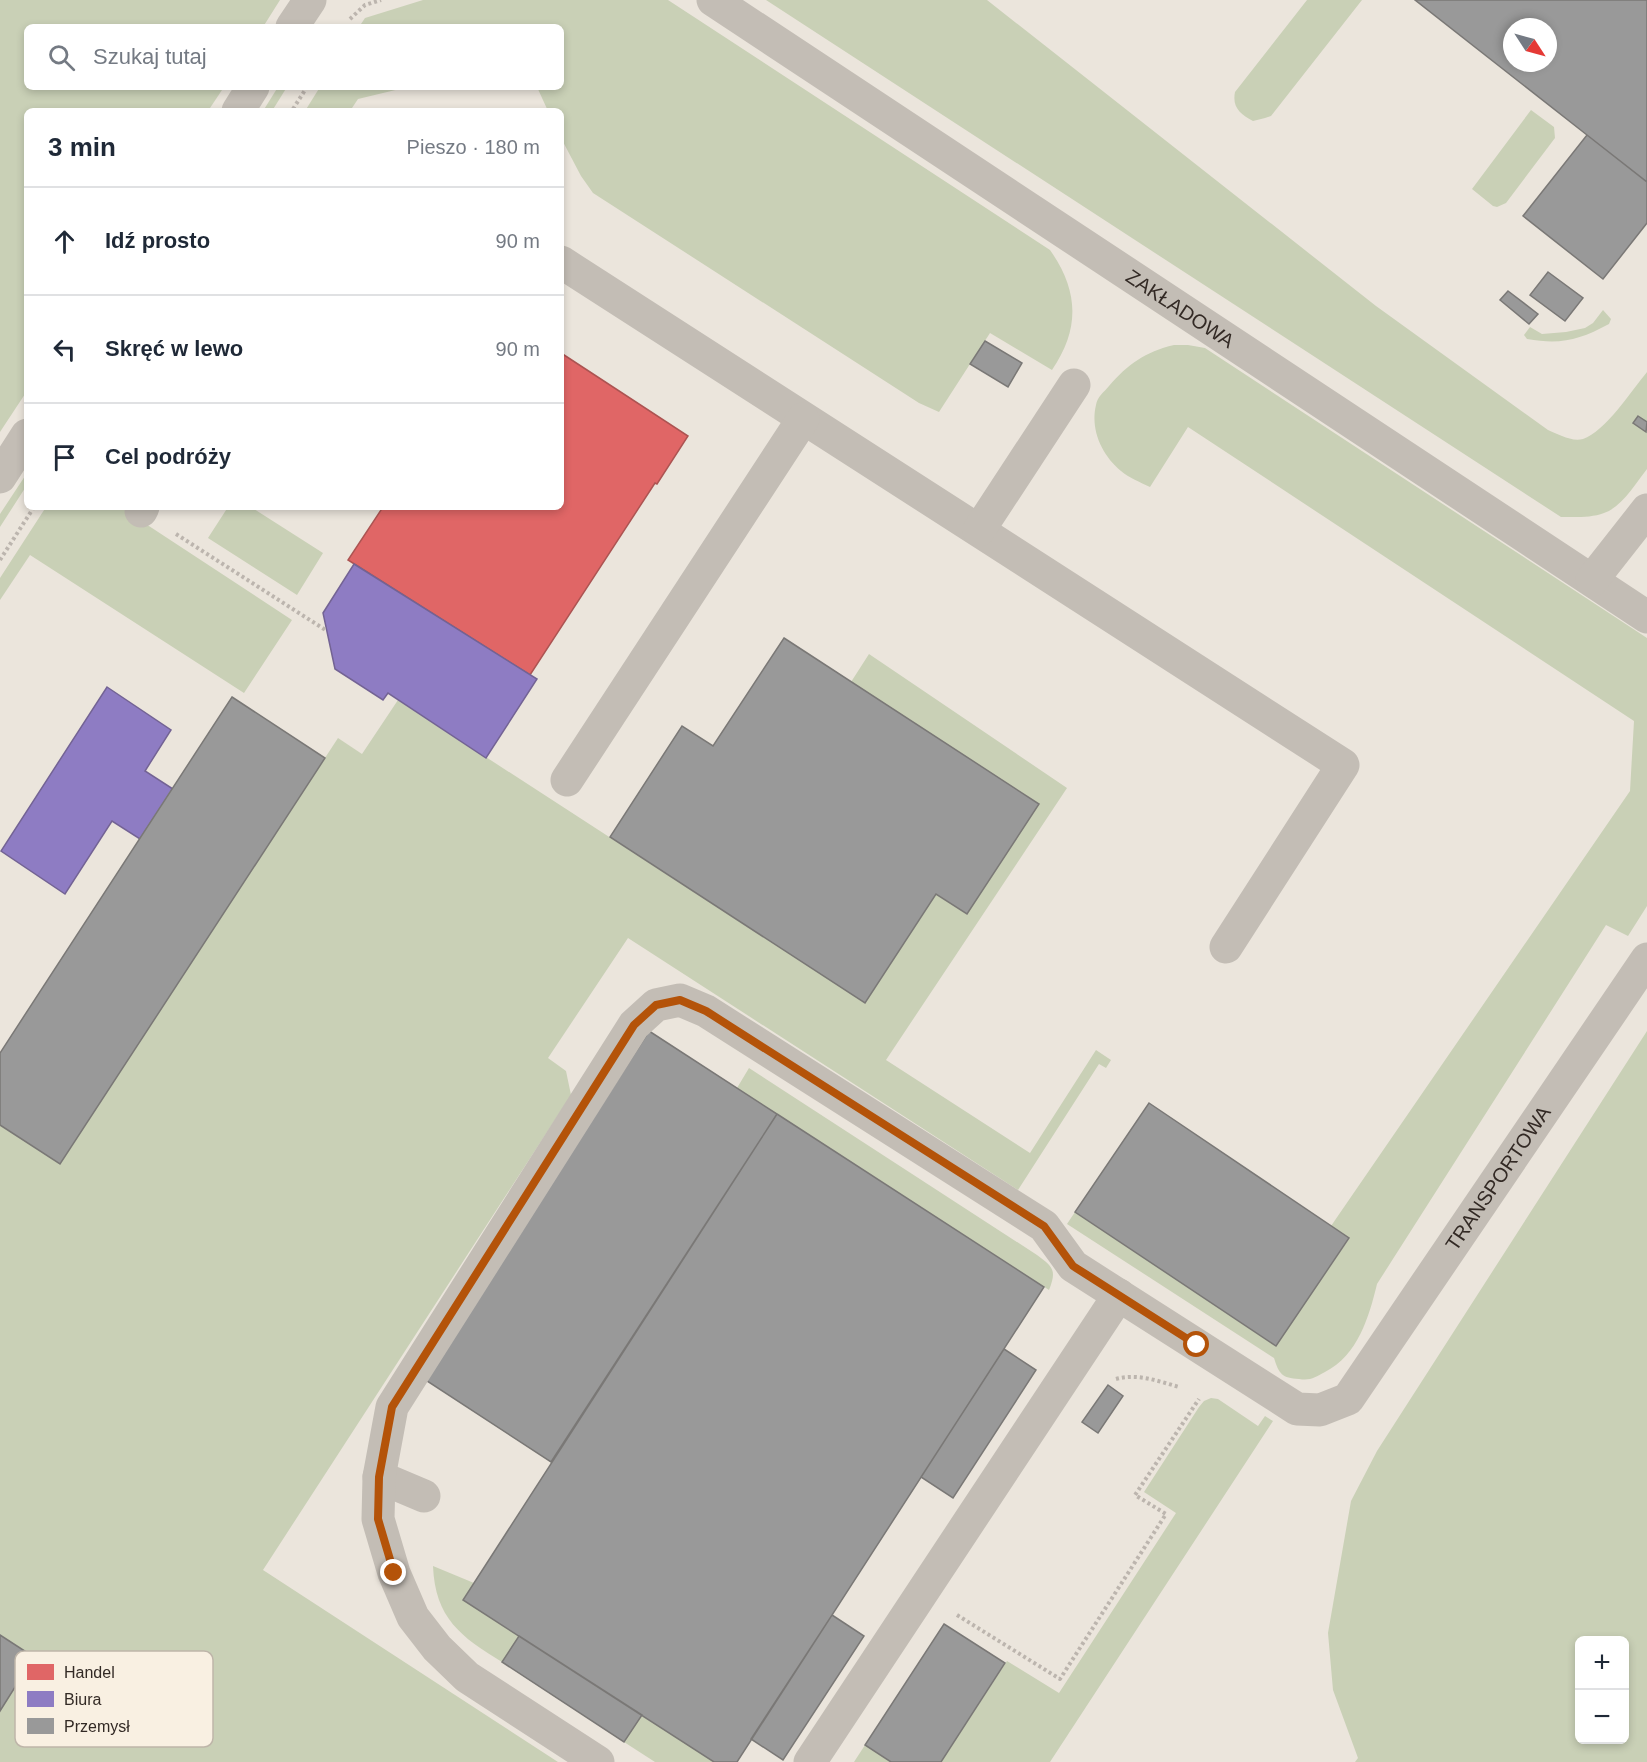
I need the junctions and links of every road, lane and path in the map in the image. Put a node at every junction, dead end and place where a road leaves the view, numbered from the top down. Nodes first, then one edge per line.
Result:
1 (310, 0) edge
2 (381, 0) edge
3 (713, 0) edge
4 (294, 24) edge
5 (345, 24) dead end
6 (251, 90) edge
7 (305, 90) edge
8 (240, 108) edge
9 (294, 108) edge
10 (564, 264) edge
11 (1074, 385) dead end
12 (804, 419) junction
13 (24, 440) edge
14 (0, 477) edge
15 (32, 510) edge
16 (144, 510) edge
17 (1647, 510) edge
18 (979, 530) junction
19 (0, 560) edge
20 (1592, 580) junction
21 (1647, 617) edge
22 (327, 631) dead end
23 (567, 780) dead end
24 (1226, 947) dead end
25 (1647, 959) edge
26 (1119, 1295) junction
27 (1202, 1395) dead end
28 (379, 1477) junction
29 (424, 1496) dead end
30 (952, 1611) dead end
31 (598, 1762) edge
32 (810, 1762) edge

1 - 4 street
2 - 5 path
3 - 20 street, ZAKŁADOWA
6 - 8 street
7 - 9 path
10 - 12 street
11 - 18 street
12 - 18 street
12 - 23 street
13 - 14 street
15 - 19 path
16 - 22 path
17 - 20 street
18 - 24 street
20 - 21 street, ZAKŁADOWA
25 - 26 street, TRANSPORTOWA
26 - 28 street
26 - 32 street
27 - 30 path
28 - 29 street
28 - 31 street

